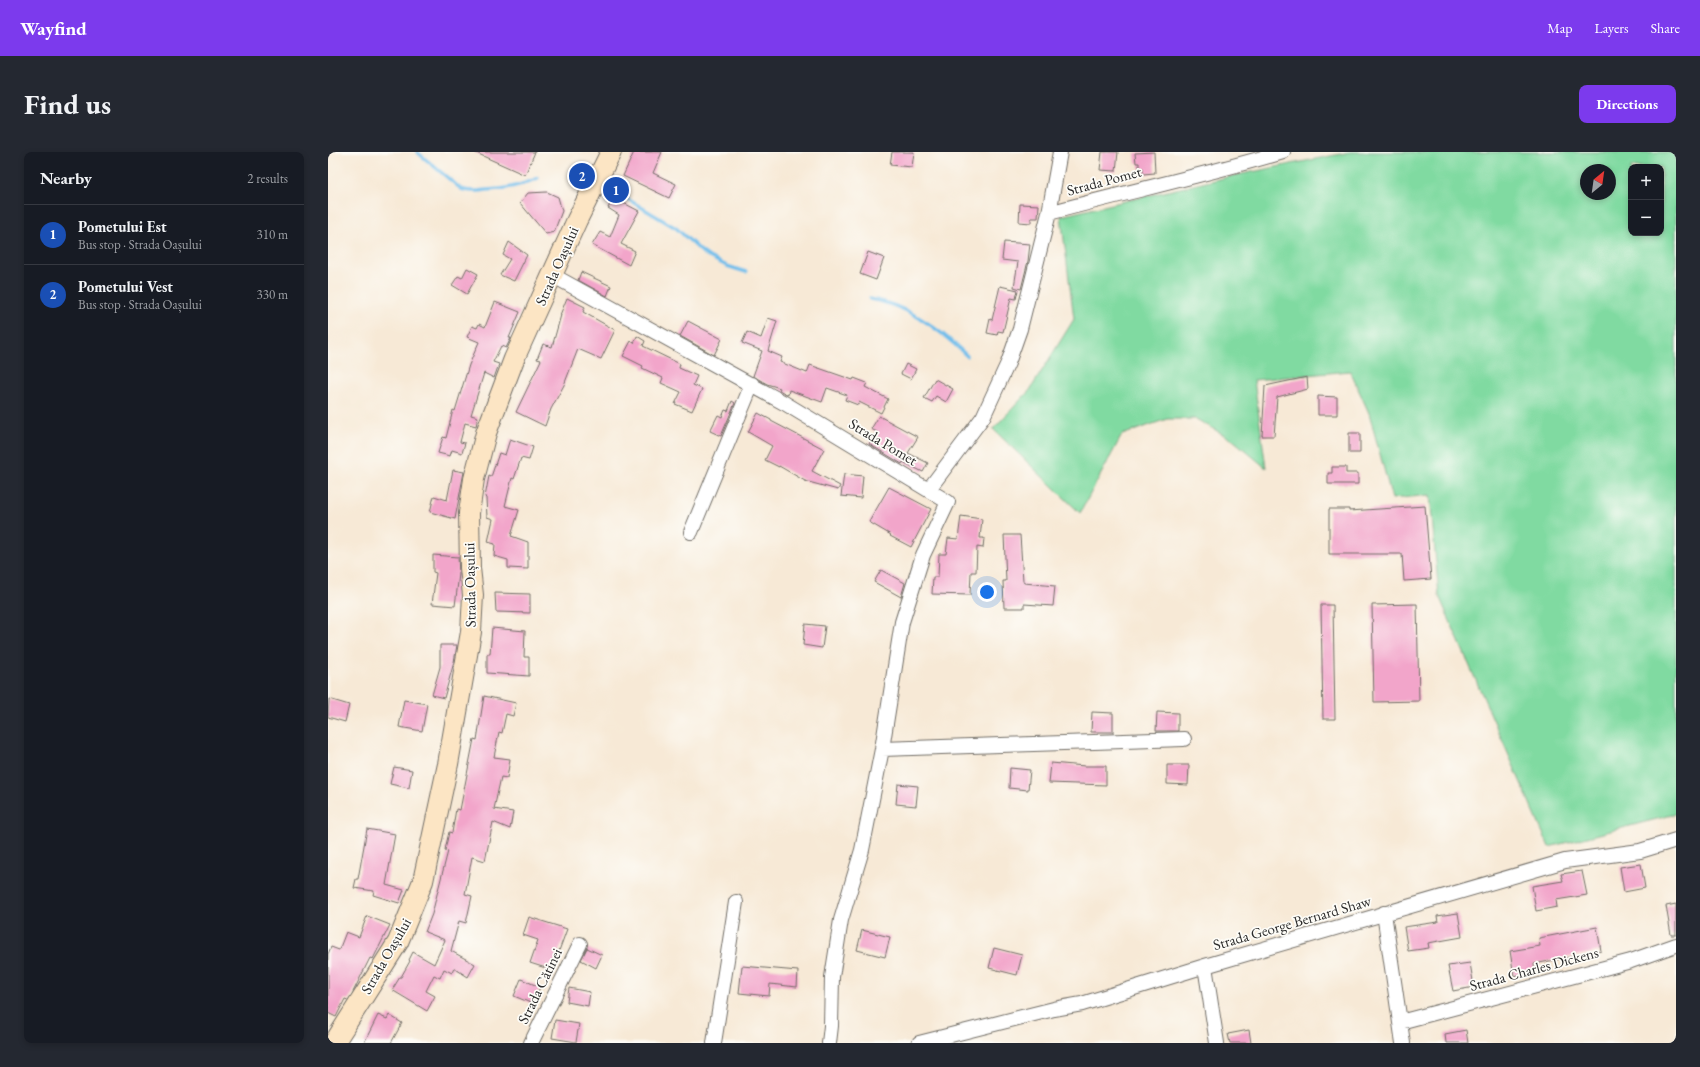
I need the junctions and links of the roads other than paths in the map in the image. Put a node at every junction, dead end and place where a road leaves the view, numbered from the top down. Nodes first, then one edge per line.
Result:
1 (611, 152) edge
2 (1060, 152) edge
3 (1283, 152) edge
4 (1049, 213) junction
5 (552, 275) junction
6 (752, 384) junction
7 (929, 489) junction
8 (691, 532) dead end
9 (1184, 739) dead end
10 (882, 749) junction
11 (1676, 840) edge
12 (736, 902) dead end
13 (1384, 914) junction
14 (580, 944) dead end
15 (1676, 945) edge
16 (1205, 966) junction
17 (1400, 1022) junction
18 (334, 1043) edge
19 (531, 1043) edge
20 (714, 1043) edge
21 (829, 1043) edge
22 (919, 1043) edge
23 (1217, 1043) edge
24 (1403, 1043) edge

1 - 5 main road, Strada Oașului
2 - 4 street, Strada Pomet
3 - 4 street, Strada Pomet
4 - 7 street, Strada Pomet
5 - 6 street, Strada Pomet
5 - 18 main road, Strada Oașului
6 - 7 street, Strada Pomet
6 - 8 street
7 - 10 street
9 - 10 street
10 - 21 street
11 - 13 street, Strada George Bernard Shaw
12 - 20 street
13 - 16 street, Strada George Bernard Shaw
13 - 17 street
14 - 19 street, Strada Cătinei
15 - 17 street, Strada Charles Dickens
16 - 22 street, Strada George Bernard Shaw
16 - 23 street
17 - 24 street

